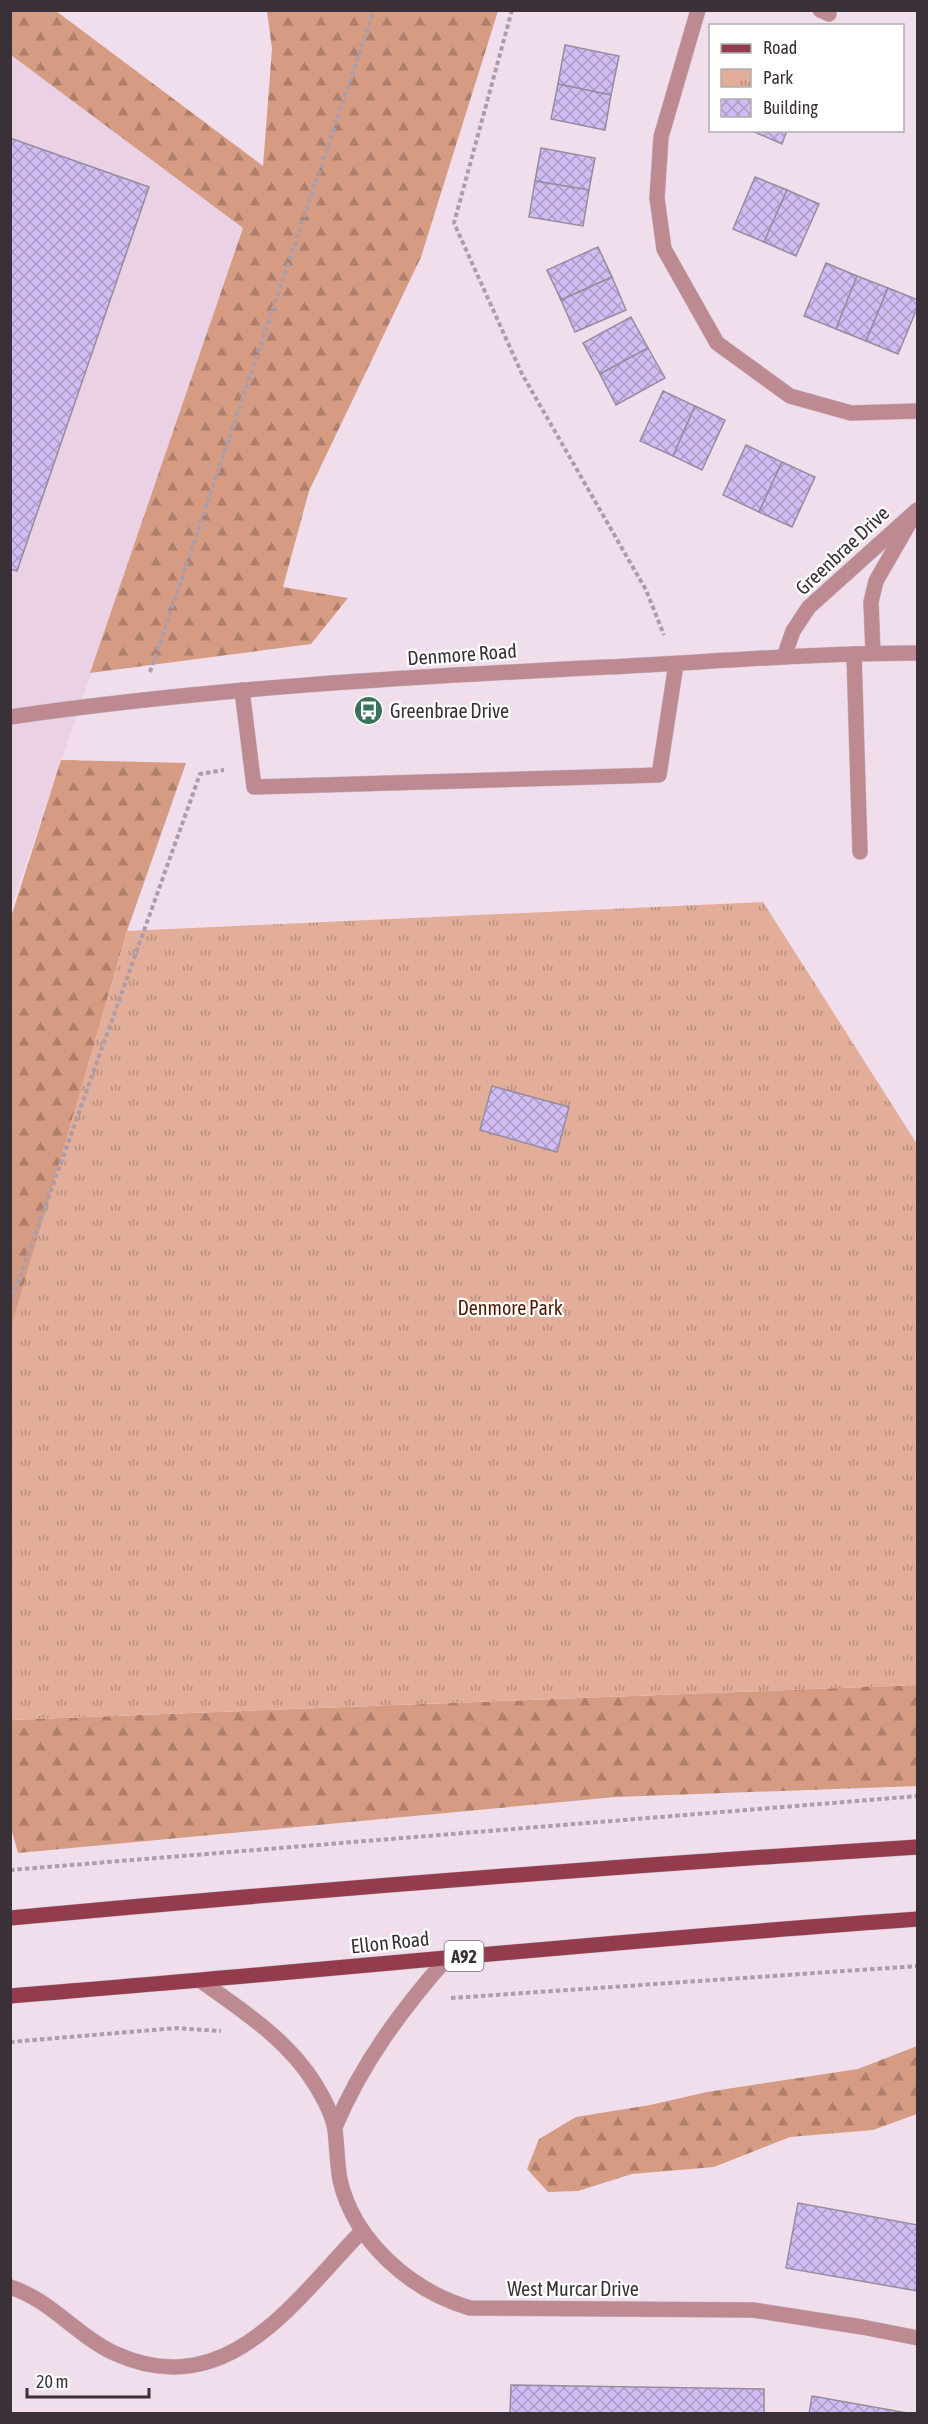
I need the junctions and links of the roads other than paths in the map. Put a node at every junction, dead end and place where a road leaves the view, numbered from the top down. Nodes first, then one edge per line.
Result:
1 (698, 10) edge
2 (918, 411) edge
3 (917, 509) edge
4 (918, 652) edge
5 (873, 653) junction
6 (854, 654) junction
7 (784, 657) junction
8 (675, 664) junction
9 (242, 690) junction
10 (10, 717) edge
11 (860, 852) dead end
12 (918, 1847) edge
13 (10, 1918) edge
14 (918, 1919) edge
15 (448, 1957) junction
16 (201, 1981) junction
17 (10, 1996) edge
18 (335, 2127) junction
19 (362, 2230) junction
20 (10, 2287) edge
21 (918, 2338) edge

1 - 2 street
3 - 5 street, Greenbrae Drive
3 - 7 street, Greenbrae Drive
4 - 5 street, Denmore Road
5 - 6 street, Denmore Road
6 - 7 street, Denmore Road
6 - 11 street
7 - 8 street, Denmore Road
8 - 9 street, Denmore Road
8 - 9 street
9 - 10 street, Denmore Road
12 - 13 main road
14 - 15 main road, Ellon Road / A92
15 - 16 main road, Ellon Road / A92
15 - 18 street, West Murcar Drive
16 - 17 main road, Ellon Road / A92
16 - 18 street, West Murcar Drive
18 - 19 street, West Murcar Drive
19 - 20 street
19 - 21 street, West Murcar Drive

